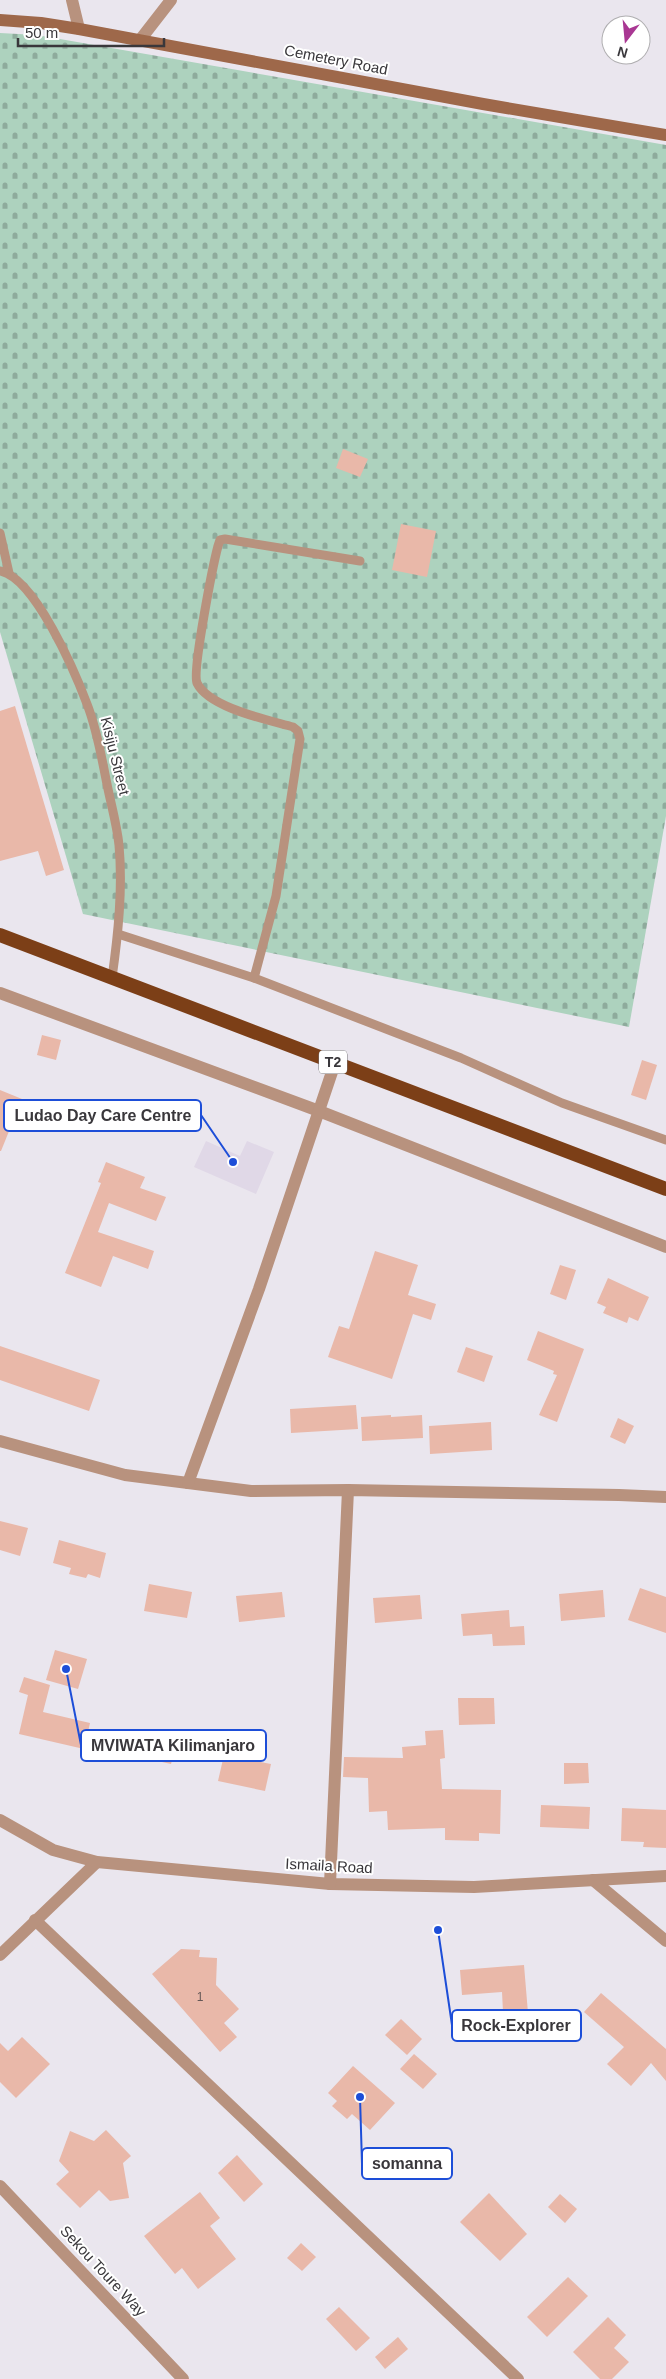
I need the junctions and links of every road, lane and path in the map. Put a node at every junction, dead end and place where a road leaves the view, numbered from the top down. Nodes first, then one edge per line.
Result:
1 (72, 0) edge
2 (170, 0) edge
3 (0, 20) edge
4 (79, 30) junction
5 (140, 40) junction
6 (666, 135) edge
7 (0, 533) edge
8 (360, 561) dead end
9 (5, 572) edge
10 (118, 934) junction
11 (0, 935) edge
12 (112, 978) junction
13 (254, 978) junction
14 (0, 992) edge
15 (335, 1063) junction
16 (319, 1111) junction
17 (666, 1140) edge
18 (666, 1189) edge
19 (666, 1247) edge
20 (0, 1440) edge
21 (188, 1483) junction
22 (348, 1490) junction
23 (666, 1497) edge
24 (0, 1820) edge
25 (97, 1862) junction
26 (666, 1876) edge
27 (593, 1880) junction
28 (330, 1884) junction
29 (35, 1920) junction
30 (666, 1941) edge
31 (0, 1955) edge
32 (0, 2186) edge
33 (183, 2379) edge
34 (518, 2379) edge

1 - 4 street
2 - 5 street
3 - 4 main road, Cemetery Road
4 - 5 main road, Cemetery Road
5 - 6 main road, Cemetery Road
7 - 9 lane
8 - 13 lane
9 - 10 lane, Kisiju Street
10 - 12 lane, Kisiju Street
10 - 13 lane
11 - 12 highway, T2
12 - 15 highway, T2
13 - 17 lane
14 - 16 street
15 - 16 street
15 - 18 highway, T2
16 - 19 street
16 - 21 street
20 - 21 street
21 - 22 street
22 - 23 street
22 - 28 street
24 - 25 street, Ismaila Road
25 - 28 street, Ismaila Road
25 - 29 street
26 - 27 street, Ismaila Road
27 - 28 street, Ismaila Road
27 - 30 street
29 - 31 street
29 - 34 street
32 - 33 street, Sekou Toure Way

